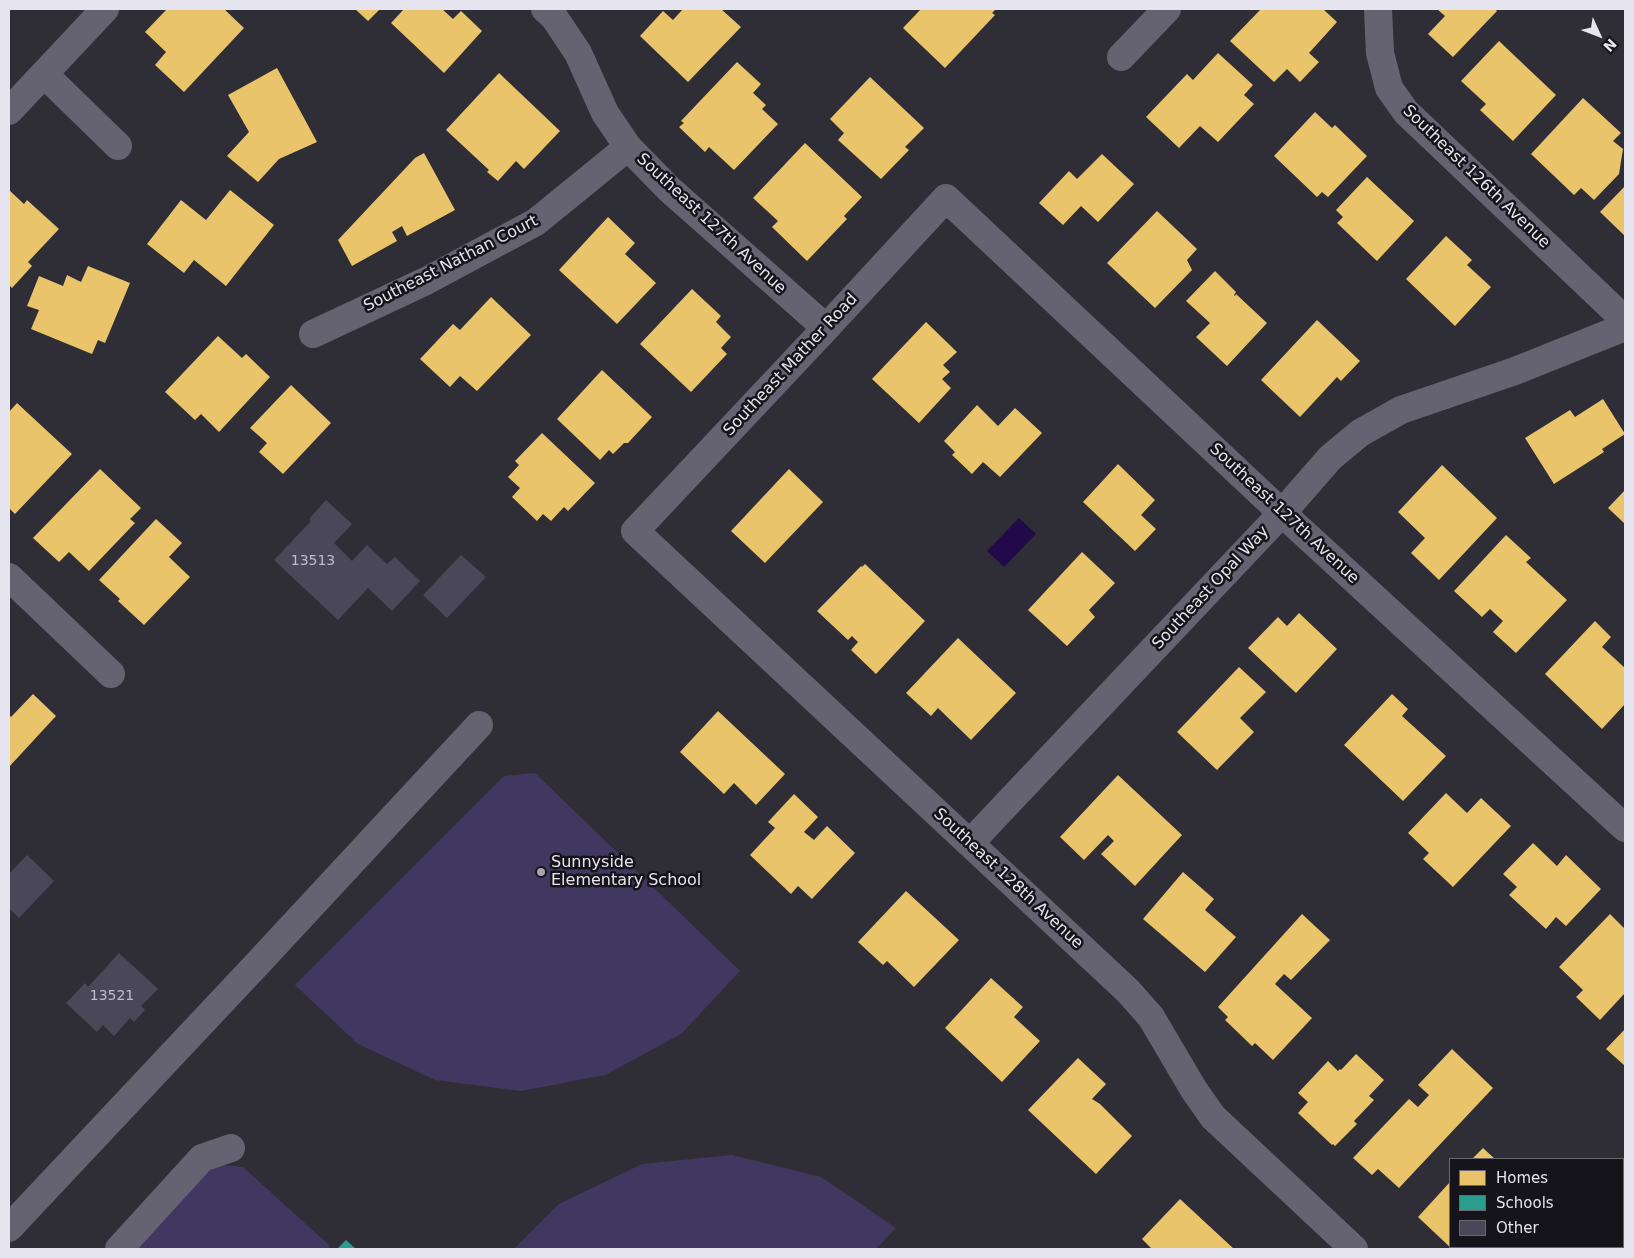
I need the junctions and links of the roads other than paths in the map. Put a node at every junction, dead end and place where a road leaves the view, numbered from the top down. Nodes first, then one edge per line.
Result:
1 (105, 9) edge
2 (546, 9) edge
3 (1167, 9) edge
4 (1378, 9) edge
5 (1121, 57) dead end
6 (44, 74) junction
7 (9, 111) edge
8 (118, 146) dead end
9 (628, 147) junction
10 (946, 198) joint
11 (1625, 320) edge
12 (1625, 327) edge
13 (826, 328) junction
14 (313, 334) dead end
15 (1282, 513) junction
16 (635, 531) joint
17 (9, 577) edge
18 (111, 674) dead end
19 (479, 725) dead end
20 (1625, 828) edge
21 (970, 843) junction
22 (231, 1148) dead end
23 (9, 1228) edge
24 (120, 1249) edge
25 (1354, 1249) edge

1 - 6 street
2 - 9 street, Southeast 127th Avenue
3 - 5 street
4 - 11 street, Southeast 126th Avenue
6 - 7 street
6 - 8 street
9 - 13 street, Southeast 127th Avenue
9 - 14 street, Southeast Nathan Court
10 - 13 street, Southeast Mather Road
10 - 15 street, Southeast 127th Avenue
12 - 15 street, Southeast Opal Way
13 - 16 street, Southeast Mather Road
15 - 20 street, Southeast 127th Avenue
15 - 21 street, Southeast Opal Way
16 - 21 street, Southeast 128th Avenue
17 - 18 street
19 - 23 street
21 - 25 street, Southeast 128th Avenue
22 - 24 street

